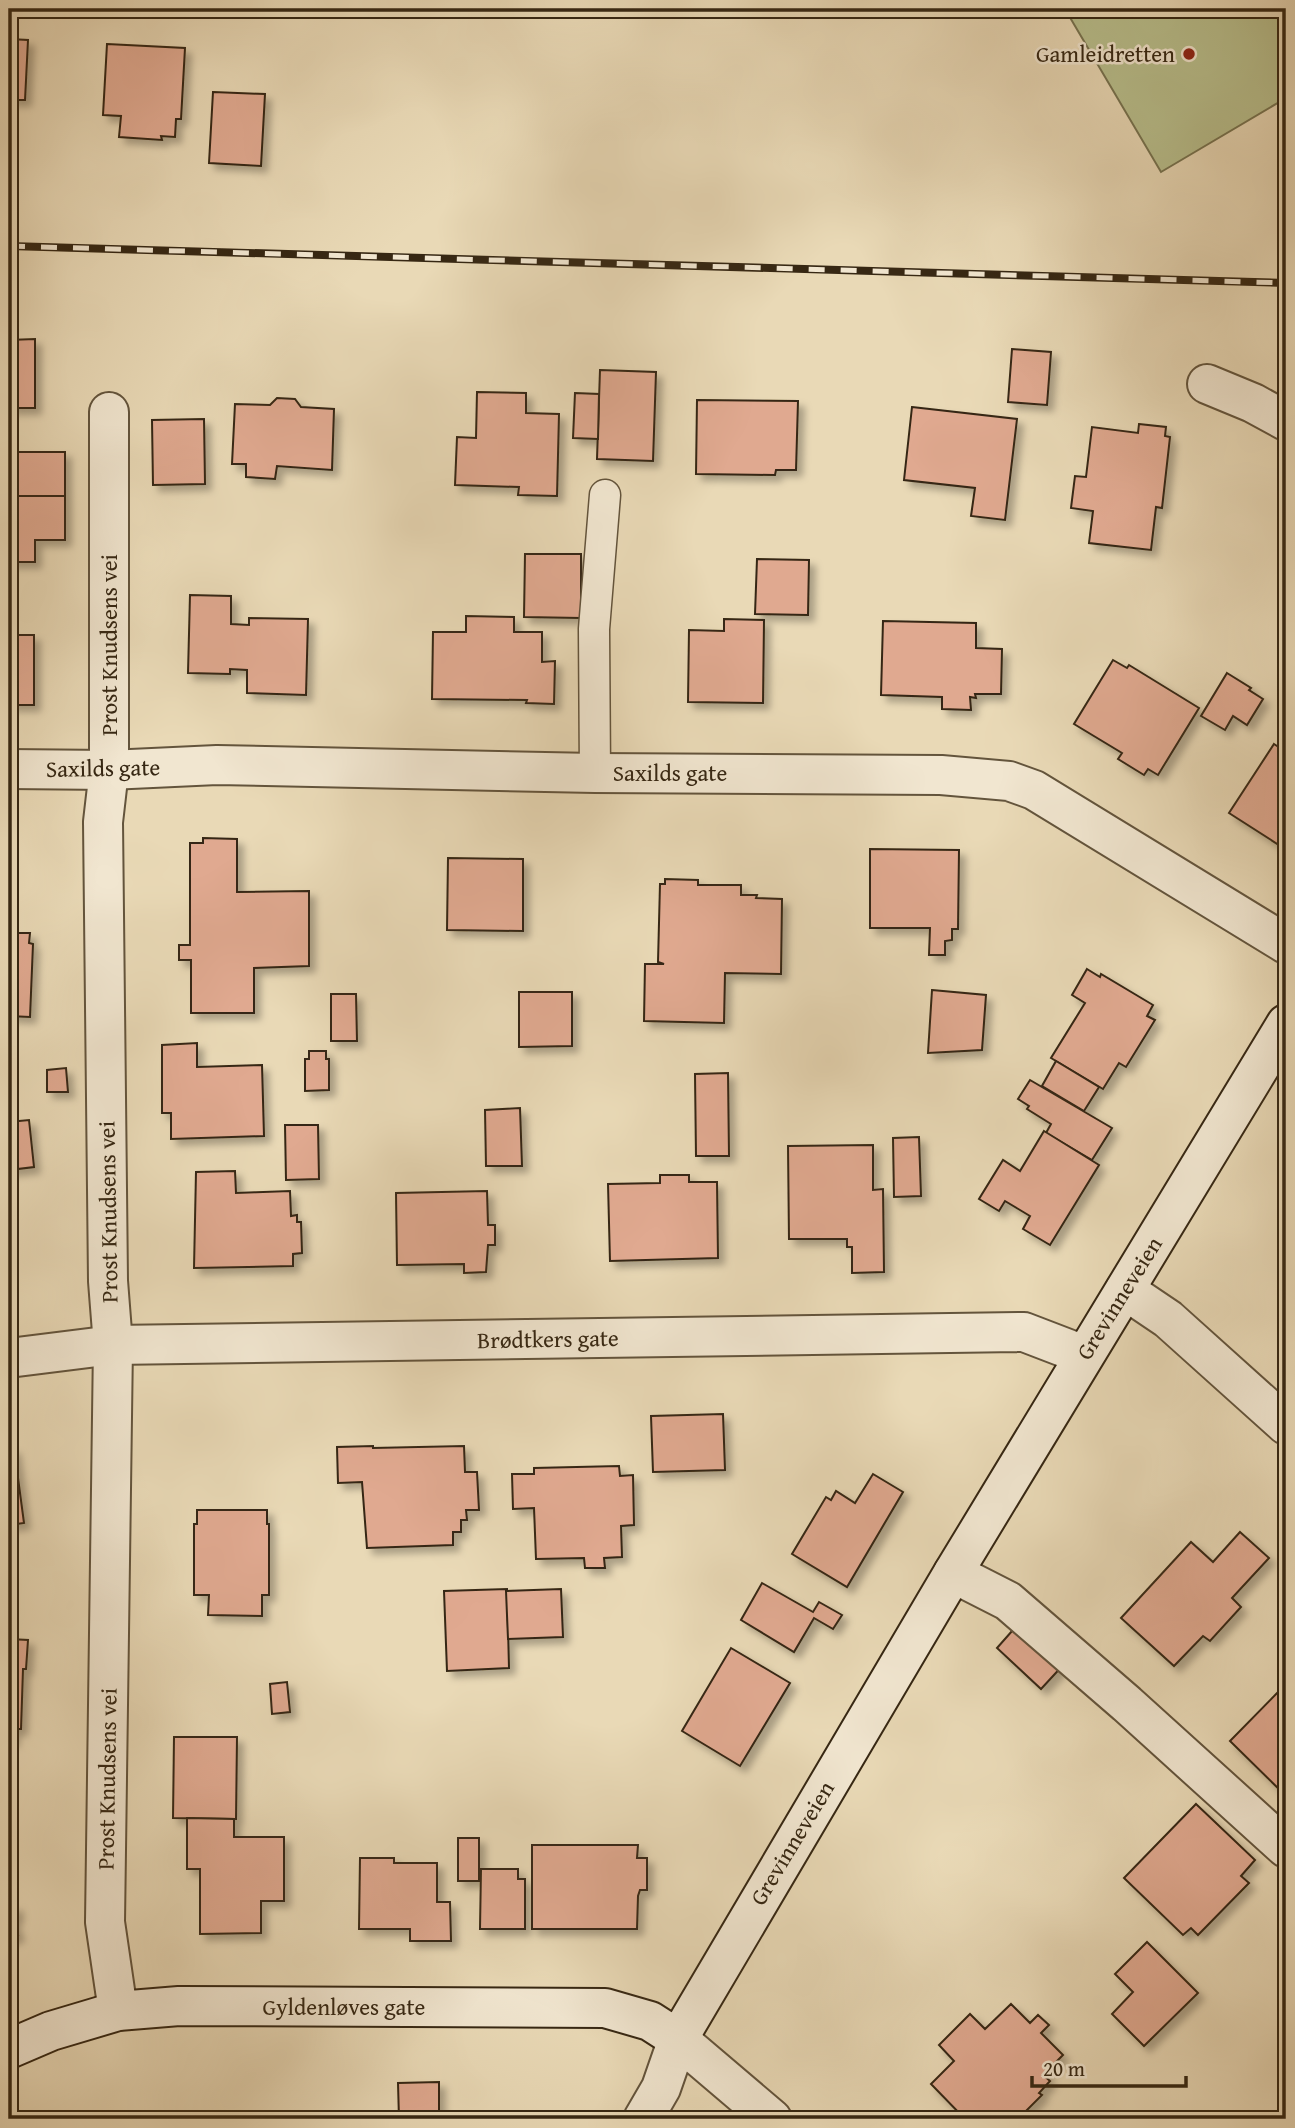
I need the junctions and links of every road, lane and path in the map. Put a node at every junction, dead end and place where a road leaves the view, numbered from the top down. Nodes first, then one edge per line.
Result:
1 (1207, 384) dead end
2 (108, 412) dead end
3 (1286, 421) edge
4 (605, 495) dead end
5 (9, 769) edge
6 (109, 770) junction
7 (595, 773) junction
8 (1286, 944) edge
9 (1286, 1024) edge
10 (1125, 1290) junction
11 (113, 1345) junction
12 (1084, 1355) junction
13 (9, 1358) edge
14 (1286, 1425) edge
15 (953, 1573) junction
16 (1286, 1848) edge
17 (118, 2011) junction
18 (678, 2039) junction
19 (9, 2049) edge
20 (643, 2119) edge
21 (772, 2119) edge

1 - 3 street
2 - 6 street, Prost Knudsens vei
4 - 7 lane
5 - 6 street, Saxilds gate
6 - 7 street, Saxilds gate
6 - 11 street, Prost Knudsens vei
7 - 8 street, Saxilds gate
9 - 10 street, Grevinneveien
10 - 12 street, Grevinneveien
10 - 14 street
11 - 12 street, Brødtkers gate
11 - 13 street, Brødtkers gate
11 - 17 street, Prost Knudsens vei
12 - 15 street, Grevinneveien
15 - 16 street
15 - 18 street, Grevinneveien
17 - 18 street, Gyldenløves gate
17 - 19 street, Gyldenløves gate
18 - 20 street, Grevinneveien
18 - 21 street, Gyldenløves gate

